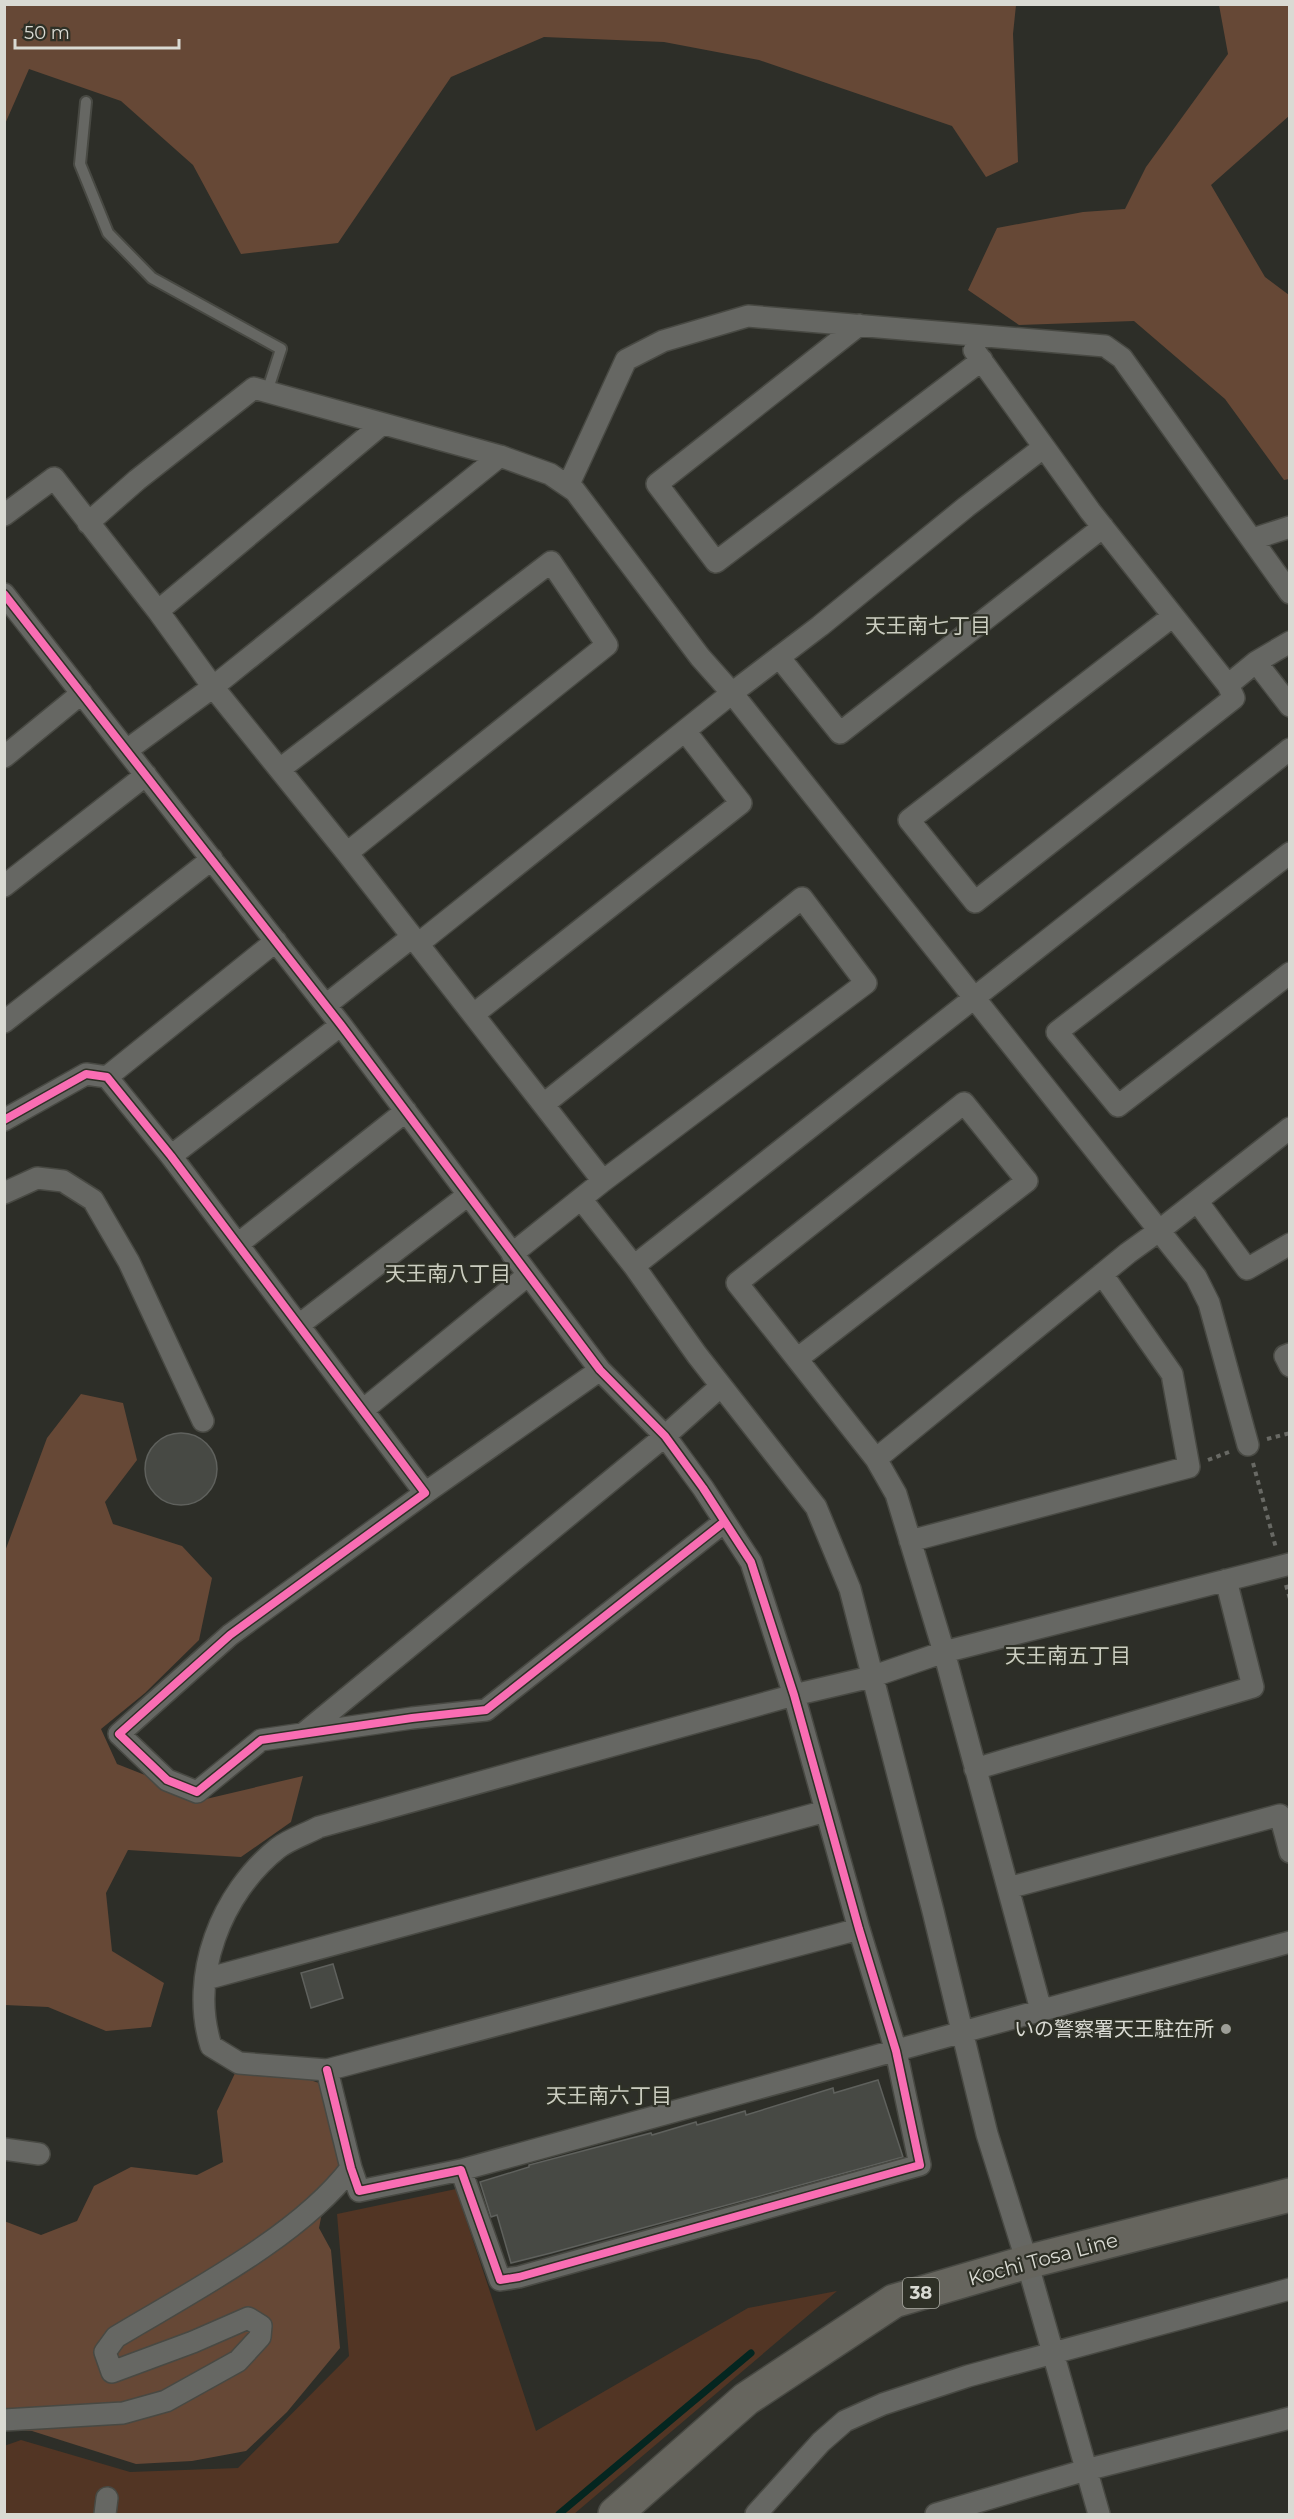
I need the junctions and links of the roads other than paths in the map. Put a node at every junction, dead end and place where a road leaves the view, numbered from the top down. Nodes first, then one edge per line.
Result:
1 (86, 102) dead end
2 (859, 325) junction
3 (963, 334) junction
4 (982, 360) junction
5 (267, 392) junction
6 (381, 424) junction
7 (1044, 447) junction
8 (500, 456) junction
9 (568, 486) junction
10 (4, 515) edge
11 (88, 523) junction
12 (1103, 527) junction
13 (1290, 527) edge
14 (1253, 539) junction
15 (1290, 593) edge
16 (8, 607) edge
17 (158, 611) junction
18 (1173, 616) junction
19 (1290, 642) edge
20 (779, 657) junction
21 (1256, 662) junction
22 (1228, 685) junction
23 (213, 687) junction
24 (82, 693) junction
25 (732, 693) junction
26 (1290, 706) edge
27 (685, 731) junction
28 (1290, 748) edge
29 (127, 750) junction
30 (4, 757) edge
31 (280, 769) junction
32 (146, 775) junction
33 (347, 853) junction
34 (1290, 853) edge
35 (212, 859) junction
36 (4, 886) edge
37 (276, 941) junction
38 (415, 941) junction
39 (1290, 973) edge
40 (974, 999) junction
41 (326, 1005) junction
42 (474, 1014) junction
43 (4, 1022) edge
44 (341, 1025) junction
45 (107, 1077) junction
46 (544, 1104) junction
47 (406, 1111) junction
48 (4, 1120) edge
49 (1290, 1128) edge
50 (171, 1156) junction
51 (603, 1181) junction
52 (4, 1193) edge
53 (468, 1195) junction
54 (581, 1199) junction
55 (1197, 1202) junction
56 (1160, 1230) junction
57 (238, 1244) junction
58 (1290, 1244) edge
59 (512, 1254) junction
60 (634, 1266) junction
61 (1102, 1274) junction
62 (528, 1275) junction
63 (298, 1325) junction
64 (1290, 1354) edge
65 (798, 1359) junction
66 (1290, 1366) edge
67 (600, 1370) junction
68 (721, 1386) junction
69 (363, 1410) junction
70 (203, 1421) dead end
71 (665, 1436) junction
72 (1248, 1445) road end
73 (876, 1459) junction
74 (425, 1493) junction
75 (724, 1522) junction
76 (910, 1541) junction
77 (1285, 1565) edge
78 (1226, 1580) junction
79 (944, 1652) junction
80 (871, 1677) junction
81 (794, 1695) junction
82 (303, 1734) junction
83 (975, 1769) junction
84 (826, 1811) junction
85 (1290, 1852) edge
86 (1008, 1888) junction
87 (859, 1929) junction
88 (1290, 1942) edge
89 (206, 1979) junction
90 (1041, 2010) junction
91 (963, 2033) junction
92 (896, 2051) junction
93 (327, 2070) junction
94 (4, 2149) edge
95 (39, 2154) dead end
96 (351, 2168) junction
97 (461, 2170) junction
98 (1290, 2195) edge
99 (1027, 2262) junction
100 (1290, 2289) edge
101 (1052, 2355) junction
102 (1290, 2418) edge
103 (4, 2420) edge
104 (1086, 2470) junction
105 (615, 2514) edge
106 (756, 2514) edge
107 (936, 2514) edge
108 (1099, 2514) edge

1 - 5 lane
2 - 3 street
2 - 4 street
2 - 9 street
3 - 4 street
3 - 14 street
4 - 7 street
5 - 6 street
5 - 11 street
6 - 8 street
6 - 17 street
7 - 12 street
7 - 20 street
8 - 9 street
8 - 23 street
9 - 25 street
10 - 11 street
11 - 17 street
12 - 18 street
12 - 20 street
13 - 14 street
14 - 15 street
16 - 24 street
17 - 23 street
18 - 22 street
18 - 22 street
19 - 21 street
20 - 25 street
21 - 22 street
21 - 26 street
23 - 29 street
23 - 31 street
24 - 29 street
24 - 30 street
25 - 27 street
25 - 40 street
27 - 38 street
27 - 42 street
28 - 40 street
29 - 32 street
31 - 33 street
31 - 33 street
32 - 35 street
32 - 36 street
33 - 38 street
34 - 39 street
35 - 37 street
35 - 43 street
37 - 41 street
37 - 45 street
38 - 41 street
38 - 42 street
40 - 56 street
40 - 60 street
41 - 44 street
42 - 46 street
44 - 47 street
44 - 50 street
45 - 48 street
45 - 50 street
46 - 51 street
46 - 51 street
47 - 53 street
47 - 57 street
49 - 55 street
50 - 57 street
51 - 54 street
52 - 70 street
53 - 59 street
53 - 63 street
54 - 59 street
54 - 60 street
55 - 56 street
55 - 58 street
56 - 61 street
56 - 72 street
57 - 63 street
59 - 62 street
60 - 68 street
61 - 73 street
61 - 76 street
62 - 67 street
62 - 69 street
63 - 69 street
64 - 66 street
65 - 65 street
65 - 73 street
67 - 71 street
67 - 74 street
68 - 71 street
68 - 80 street
69 - 74 street
71 - 75 street
71 - 82 street
73 - 76 street
74 - 82 street
75 - 81 street
75 - 82 street
76 - 79 street
77 - 78 street
78 - 79 street
78 - 83 street
79 - 80 street
79 - 83 street
80 - 81 street
80 - 91 street
81 - 84 street
81 - 89 street
83 - 86 street
84 - 87 street
84 - 89 street
85 - 86 street
86 - 90 street
87 - 92 street
87 - 93 street
88 - 90 street
89 - 93 street
90 - 91 street
91 - 92 street
91 - 99 street
92 - 97 street
92 - 97 street
93 - 96 street
94 - 95 street
96 - 97 street
96 - 103 street
98 - 99 main road, Kochi Tosa Line / 38
99 - 101 street
99 - 105 main road, Kochi Tosa Line / 38
100 - 101 street
101 - 104 street
101 - 106 street
102 - 104 street
104 - 107 street
104 - 108 street

